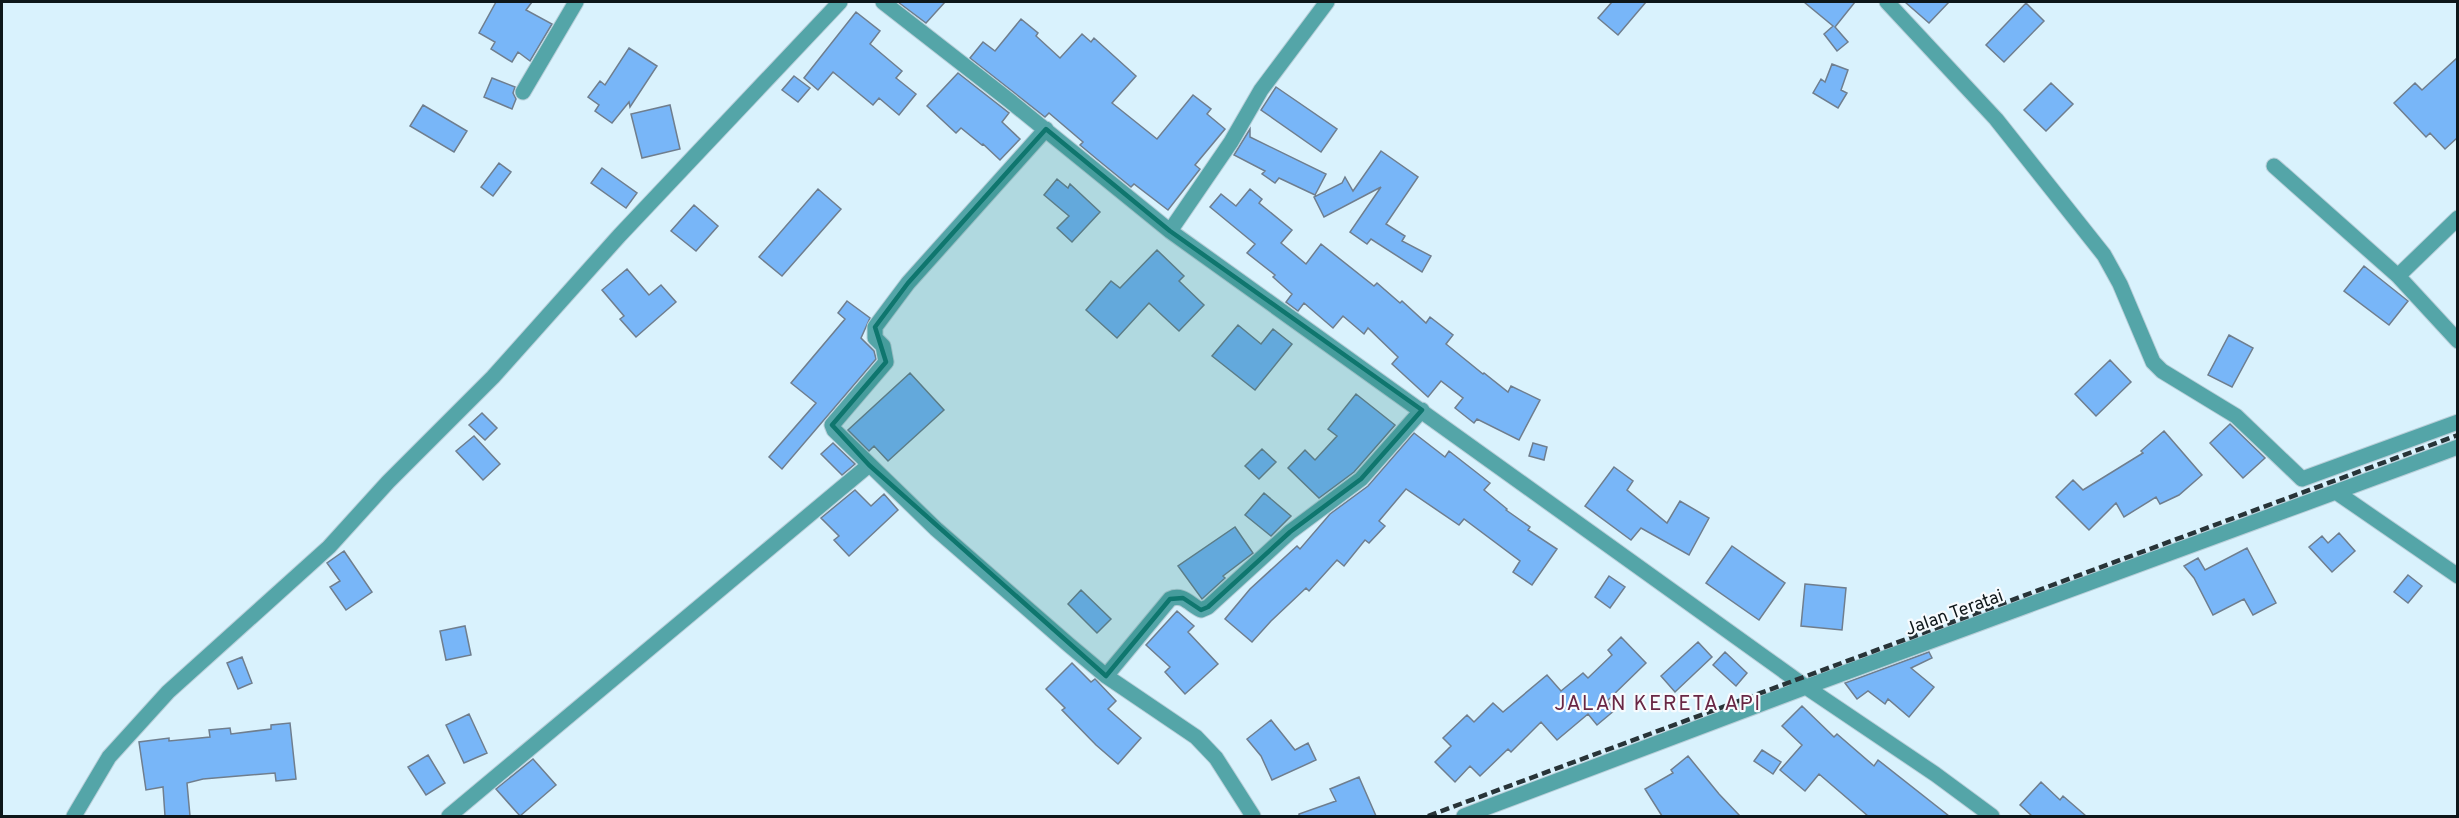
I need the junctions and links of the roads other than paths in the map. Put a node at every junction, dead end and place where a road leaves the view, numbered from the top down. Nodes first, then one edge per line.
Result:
1 (576, 2) edge
2 (840, 2) edge
3 (883, 2) edge
4 (1327, 2) edge
5 (1887, 2) edge
6 (523, 92) dead end
7 (1046, 129) junction
8 (2274, 166) dead end
9 (2457, 218) edge
10 (1170, 231) junction
11 (2398, 276) junction
12 (2457, 341) edge
13 (1422, 410) junction
14 (2457, 422) edge
15 (2457, 447) edge
16 (869, 465) junction
17 (2336, 492) junction
18 (2457, 576) edge
19 (1106, 676) junction
20 (1806, 687) junction
21 (74, 816) edge
22 (449, 816) edge
23 (1253, 816) edge
24 (1464, 816) edge
25 (1992, 816) edge

1 - 6 street
2 - 21 street
3 - 7 street
4 - 10 street
5 - 14 street
7 - 10 street
7 - 16 street
8 - 11 street
9 - 11 street
10 - 13 street
11 - 12 street
13 - 19 street
13 - 20 street
15 - 17 street, Jalan Teratai
16 - 19 street
16 - 22 street
17 - 18 street
17 - 20 street, Jalan Teratai
19 - 23 street
20 - 24 street, Jalan Teratai
20 - 25 street

